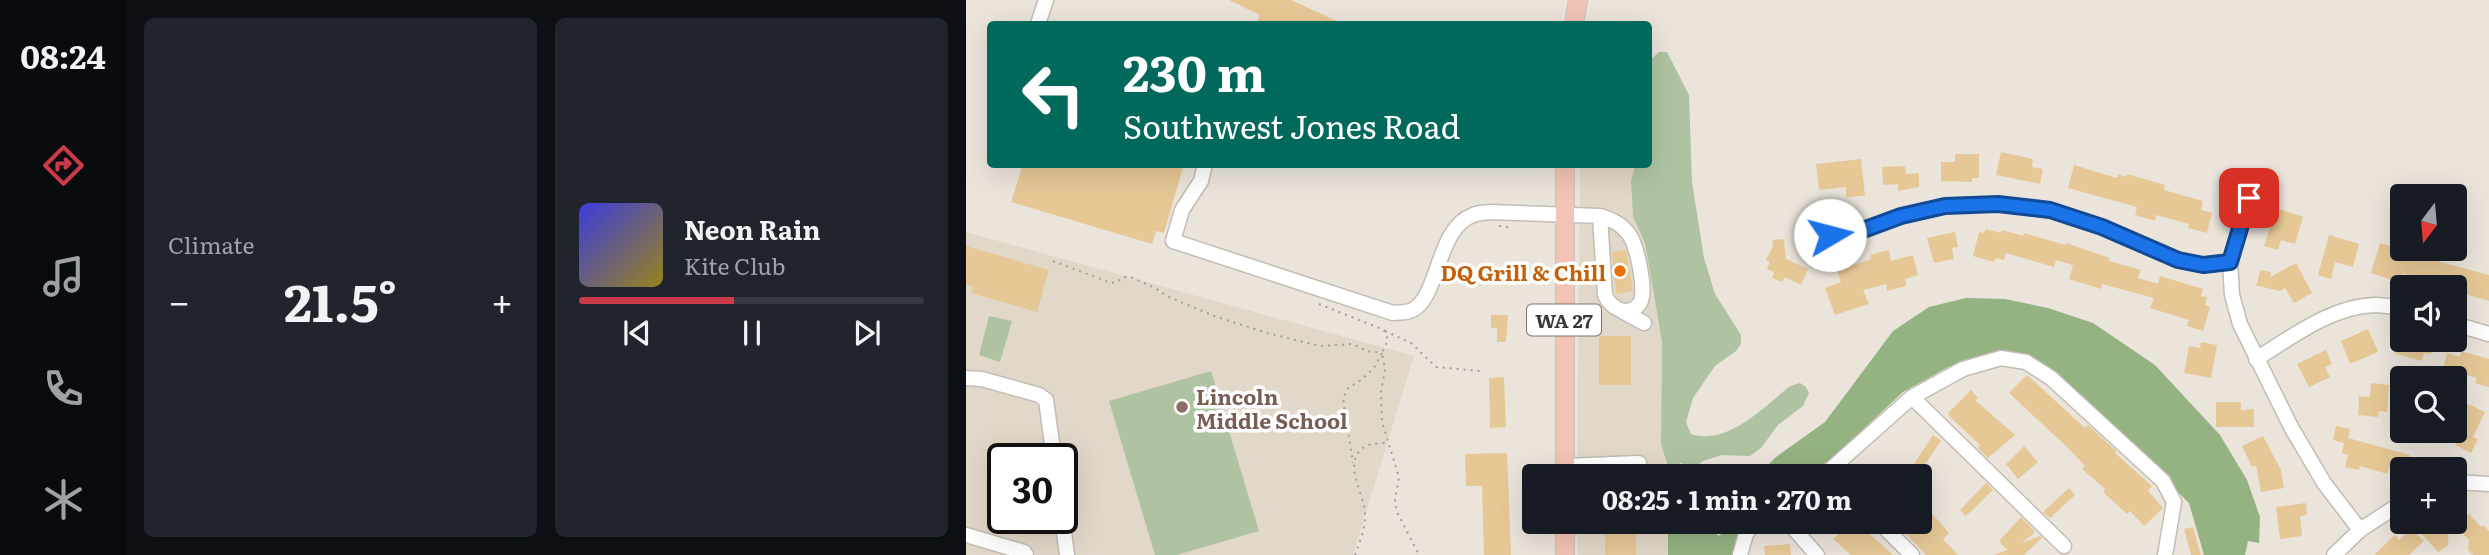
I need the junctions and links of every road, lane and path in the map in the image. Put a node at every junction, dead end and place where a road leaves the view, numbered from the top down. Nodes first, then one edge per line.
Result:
1 (1046, 0) edge
2 (1578, 0) edge
3 (1039, 21) edge
4 (1574, 21) edge
5 (1204, 168) edge
6 (1565, 168) edge
7 (2249, 198) dead end
8 (1563, 216) junction
9 (1600, 216) junction
10 (1830, 235) dead end
11 (1054, 261) dead end
12 (2230, 262) junction
13 (1317, 303) dead end
14 (2390, 307) edge
15 (1622, 311) junction
16 (1644, 323) dead end
17 (2467, 328) edge
18 (1384, 330) junction
19 (2489, 334) edge
20 (1382, 353) junction
21 (2256, 359) junction
22 (1480, 371) dead end
23 (966, 378) edge
24 (1912, 397) junction
25 (1388, 442) junction
26 (1052, 443) edge
27 (1353, 463) junction
28 (1639, 463) dead end
29 (1565, 464) edge
30 (1630, 464) edge
31 (1841, 464) edge
32 (2467, 483) edge
33 (2489, 484) edge
34 (2390, 510) edge
35 (2360, 530) junction
36 (1064, 534) edge
37 (1565, 534) edge
38 (1746, 534) edge
39 (1798, 534) edge
40 (1891, 534) edge
41 (966, 536) edge
42 (2064, 546) dead end
43 (1029, 554) edge
44 (1067, 555) edge
45 (1355, 555) edge
46 (1419, 555) edge
47 (1566, 555) edge
48 (1741, 555) edge
49 (1816, 555) edge
50 (1912, 555) edge
51 (2165, 555) edge
52 (2334, 555) edge

1 - 3 street
2 - 4 main road
5 - 8 street
6 - 8 main road, WA 27
7 - 12 street
8 - 9 street
8 - 29 main road, WA 27
9 - 15 street
9 - 15 street
10 - 12 street
11 - 20 path
12 - 21 street
13 - 18 path
14 - 21 street
15 - 16 street
17 - 19 street
18 - 20 path
18 - 22 path
20 - 25 path
20 - 27 path
21 - 35 street
23 - 26 street
24 - 31 street
24 - 42 street
24 - 51 street
25 - 27 path
25 - 46 path
27 - 45 path
28 - 30 street
32 - 33 street
34 - 35 street
35 - 52 street
36 - 44 street
37 - 47 main road
38 - 48 street
39 - 49 street
40 - 50 street
41 - 43 street

